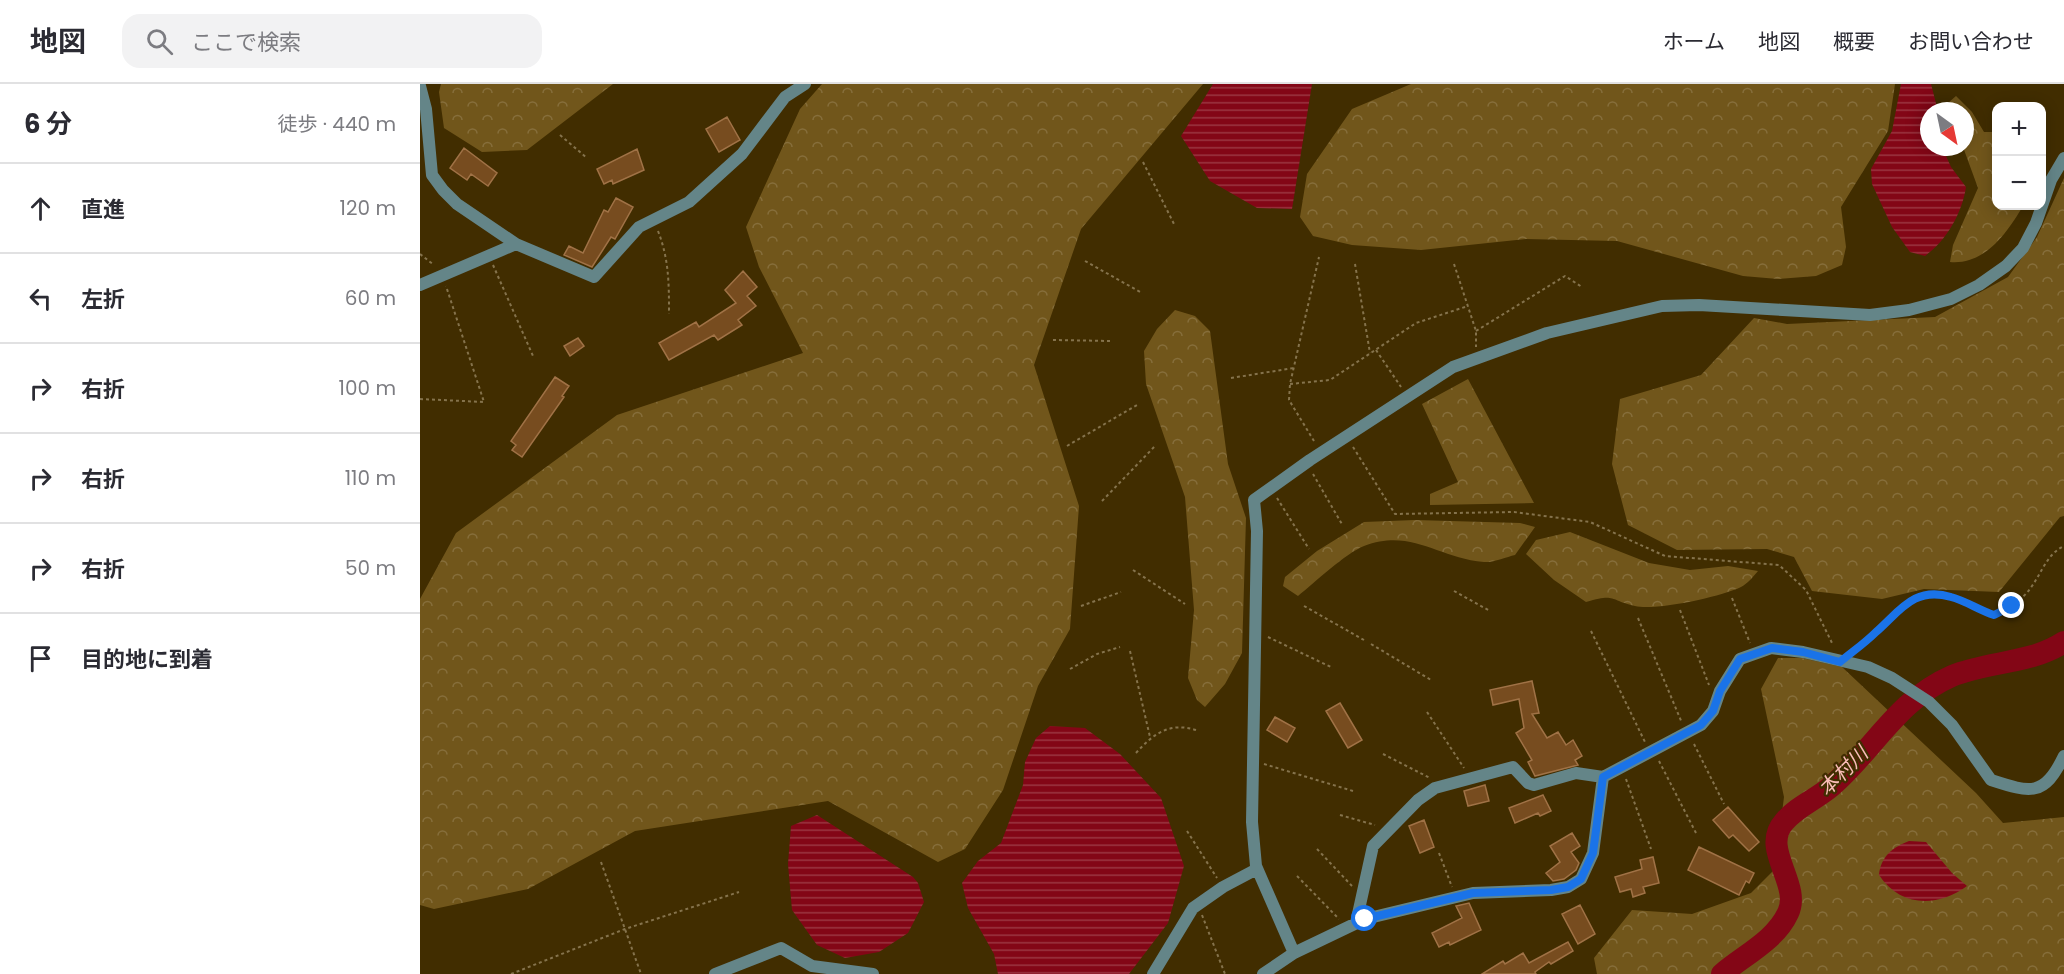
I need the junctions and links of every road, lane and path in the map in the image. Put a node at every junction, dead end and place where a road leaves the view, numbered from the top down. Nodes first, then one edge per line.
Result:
1 (805, 84) edge
2 (420, 86) edge
3 (560, 135) dead end
4 (587, 158) dead end
5 (2064, 158) edge
6 (1143, 162) dead end
7 (1174, 224) dead end
8 (655, 225) dead end
9 (516, 244) junction
10 (420, 254) edge
11 (1318, 257) dead end
12 (491, 261) dead end
13 (1085, 261) dead end
14 (1355, 264) dead end
15 (1454, 264) dead end
16 (436, 266) dead end
17 (445, 283) dead end
18 (420, 285) edge
19 (1581, 288) dead end
20 (1142, 293) dead end
21 (1468, 306) junction
22 (669, 314) dead end
23 (1476, 331) junction
24 (1053, 340) dead end
25 (1111, 341) dead end
26 (1376, 350) junction
27 (1370, 353) junction
28 (1476, 353) dead end
29 (533, 356) dead end
30 (1294, 368) junction
31 (1231, 378) dead end
32 (1290, 384) junction
33 (1404, 392) dead end
34 (420, 399) edge
35 (1137, 405) dead end
36 (1346, 437) junction
37 (1067, 446) dead end
38 (1156, 446) dead end
39 (1319, 449) dead end
40 (1309, 468) dead end
41 (1273, 491) dead end
42 (1102, 501) dead end
43 (1343, 526) dead end
44 (2064, 546) edge
45 (1309, 549) dead end
46 (1133, 570) dead end
47 (1454, 591) dead end
48 (1121, 592) dead end
49 (1732, 598) dead end
50 (1185, 604) dead end
51 (1081, 606) dead end
52 (1304, 606) dead end
53 (1680, 610) dead end
54 (1490, 611) dead end
55 (1638, 618) dead end
56 (1591, 631) dead end
57 (1261, 633) dead end
58 (1364, 640) dead end
59 (1371, 644) dead end
60 (1751, 646) dead end
61 (1120, 647) dead end
62 (1130, 651) dead end
63 (1840, 662) junction
64 (1334, 668) dead end
65 (1070, 669) dead end
66 (1431, 680) dead end
67 (1711, 690) dead end
68 (1426, 712) dead end
69 (1683, 725) dead end
70 (1196, 730) dead end
71 (1150, 737) junction
72 (1645, 742) dead end
73 (1694, 744) dead end
74 (1137, 753) dead end
75 (1383, 754) dead end
76 (2064, 756) edge
77 (1658, 758) dead end
78 (1263, 764) dead end
79 (1467, 773) dead end
80 (1624, 773) dead end
81 (1603, 777) junction
82 (1438, 782) dead end
83 (1353, 791) dead end
84 (1724, 804) dead end
85 (1340, 815) dead end
86 (1383, 828) dead end
87 (1187, 831) dead end
88 (1696, 833) dead end
89 (1317, 849) dead end
90 (1652, 849) dead end
91 (1439, 853) dead end
92 (601, 862) dead end
93 (1257, 869) junction
94 (1297, 876) dead end
95 (1218, 881) dead end
96 (1452, 887) dead end
97 (739, 892) dead end
98 (1358, 892) dead end
99 (1202, 914) dead end
100 (1339, 919) dead end
101 (1356, 923) junction
102 (625, 929) junction
103 (1294, 953) junction
104 (511, 974) edge
105 (641, 974) edge
106 (715, 974) edge
107 (873, 974) edge
108 (1153, 974) edge
109 (1225, 974) edge
110 (1263, 974) edge

1 - 9 street
2 - 9 street
3 - 4 path
5 - 36 street
6 - 7 path
8 - 22 path
9 - 18 street
10 - 16 path
11 - 30 path
12 - 29 path
13 - 20 path
14 - 27 path
15 - 21 path
17 - 34 path
19 - 23 path
21 - 23 path
21 - 26 path
23 - 28 path
24 - 25 path
26 - 27 path
26 - 33 path
27 - 32 path
30 - 31 path
30 - 32 path
32 - 39 path
35 - 37 path
36 - 63 path
36 - 93 street
38 - 42 path
40 - 43 path
41 - 45 path
44 - 63 path
46 - 50 path
47 - 54 path
48 - 51 path
49 - 60 path
52 - 58 path
53 - 67 path
55 - 69 path
56 - 72 path
57 - 64 path
59 - 66 path
61 - 65 path
62 - 71 path
63 - 76 street
63 - 81 street
68 - 79 path
70 - 71 path
71 - 74 path
73 - 84 path
75 - 82 path
77 - 88 path
78 - 83 path
80 - 90 path
81 - 101 street
81 - 101 street
85 - 86 path
87 - 95 path
89 - 98 path
91 - 96 path
92 - 102 path
93 - 103 street
93 - 108 street
94 - 100 path
97 - 102 path
99 - 109 path
101 - 103 street
102 - 104 path
102 - 105 path
103 - 110 street
106 - 107 street

